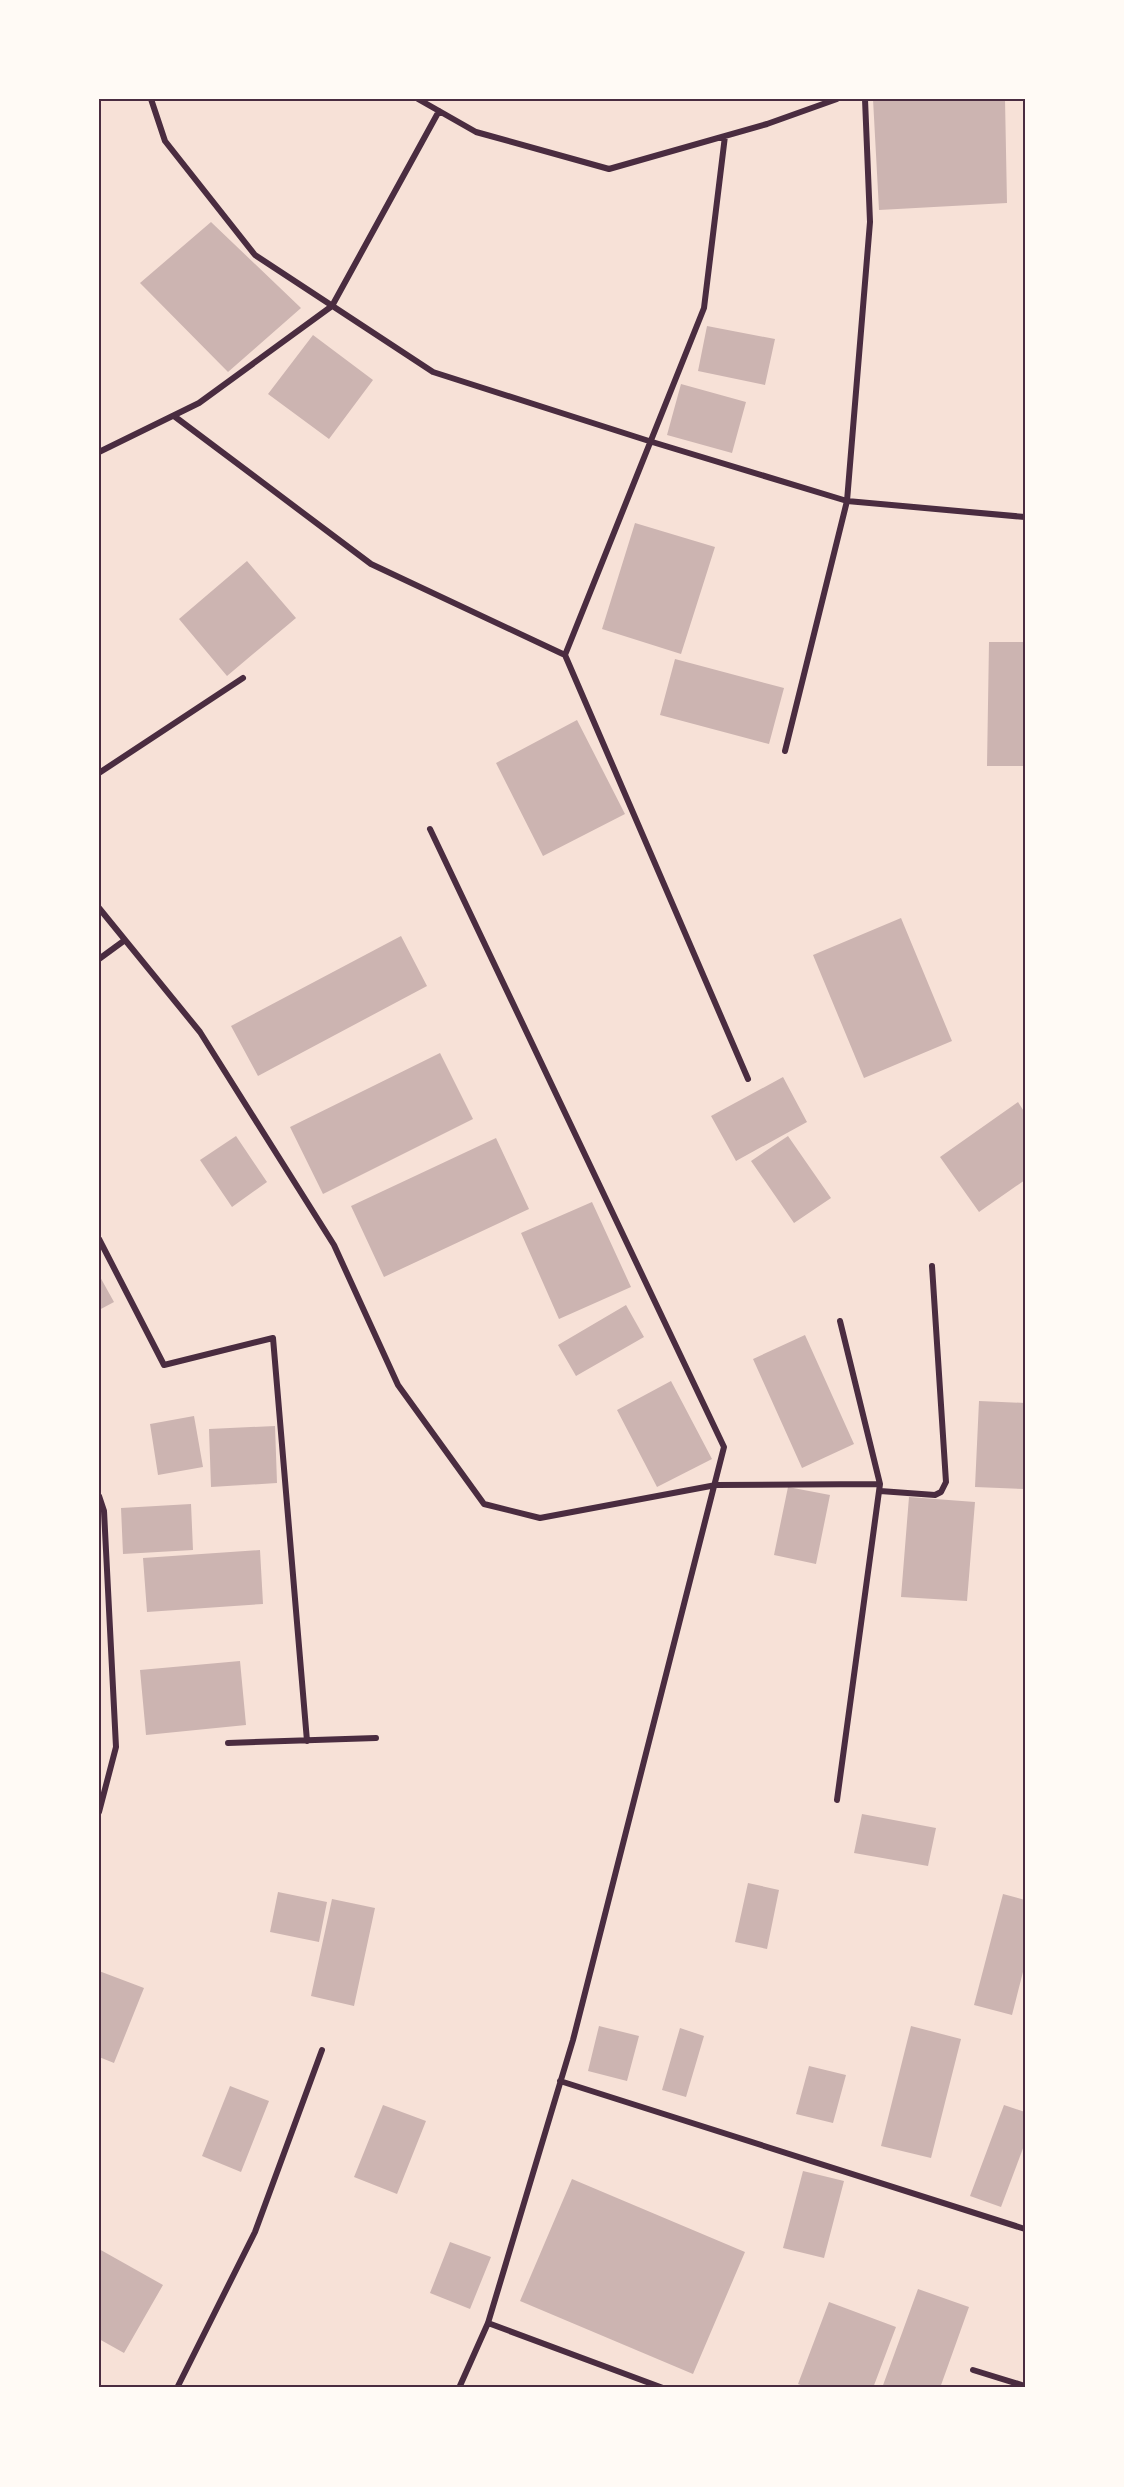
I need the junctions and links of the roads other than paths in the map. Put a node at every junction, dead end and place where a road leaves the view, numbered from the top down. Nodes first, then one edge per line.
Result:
1 (151, 99) edge
2 (418, 99) edge
3 (837, 99) edge
4 (865, 99) edge
5 (439, 111) junction
6 (724, 136) junction
7 (332, 306) junction
8 (174, 416) junction
9 (649, 441) junction
10 (99, 452) edge
11 (847, 501) junction
12 (1025, 517) edge
13 (565, 655) junction
14 (243, 678) dead end
15 (785, 751) dead end
16 (99, 773) edge
17 (430, 829) dead end
18 (99, 908) edge
19 (125, 940) junction
20 (99, 959) edge
21 (748, 1079) dead end
22 (99, 1239) edge
23 (932, 1266) dead end
24 (840, 1320) dead end
25 (716, 1485) junction
26 (880, 1488) junction
27 (99, 1496) edge
28 (376, 1738) dead end
29 (307, 1741) junction
30 (228, 1743) dead end
31 (837, 1800) dead end
32 (99, 1812) edge
33 (322, 2050) dead end
34 (560, 2081) junction
35 (1025, 2229) edge
36 (488, 2323) junction
37 (974, 2370) dead end
38 (1025, 2386) edge
39 (177, 2388) edge
40 (459, 2388) edge
41 (663, 2388) edge

1 - 7 street
2 - 5 street
3 - 6 street
4 - 11 street
5 - 6 street
5 - 7 street
6 - 9 street
7 - 8 street
7 - 9 street
8 - 10 street
8 - 13 street
9 - 11 street
9 - 13 street
11 - 12 street
11 - 15 street
13 - 21 street
14 - 16 street
17 - 25 street
18 - 19 street
19 - 20 street
19 - 25 street
22 - 29 street
23 - 26 street
24 - 26 street
25 - 26 street
25 - 34 street
26 - 31 street
27 - 32 street
28 - 29 street
29 - 30 street
33 - 39 street
34 - 35 street
34 - 36 street
36 - 40 street
36 - 41 street
37 - 38 street

